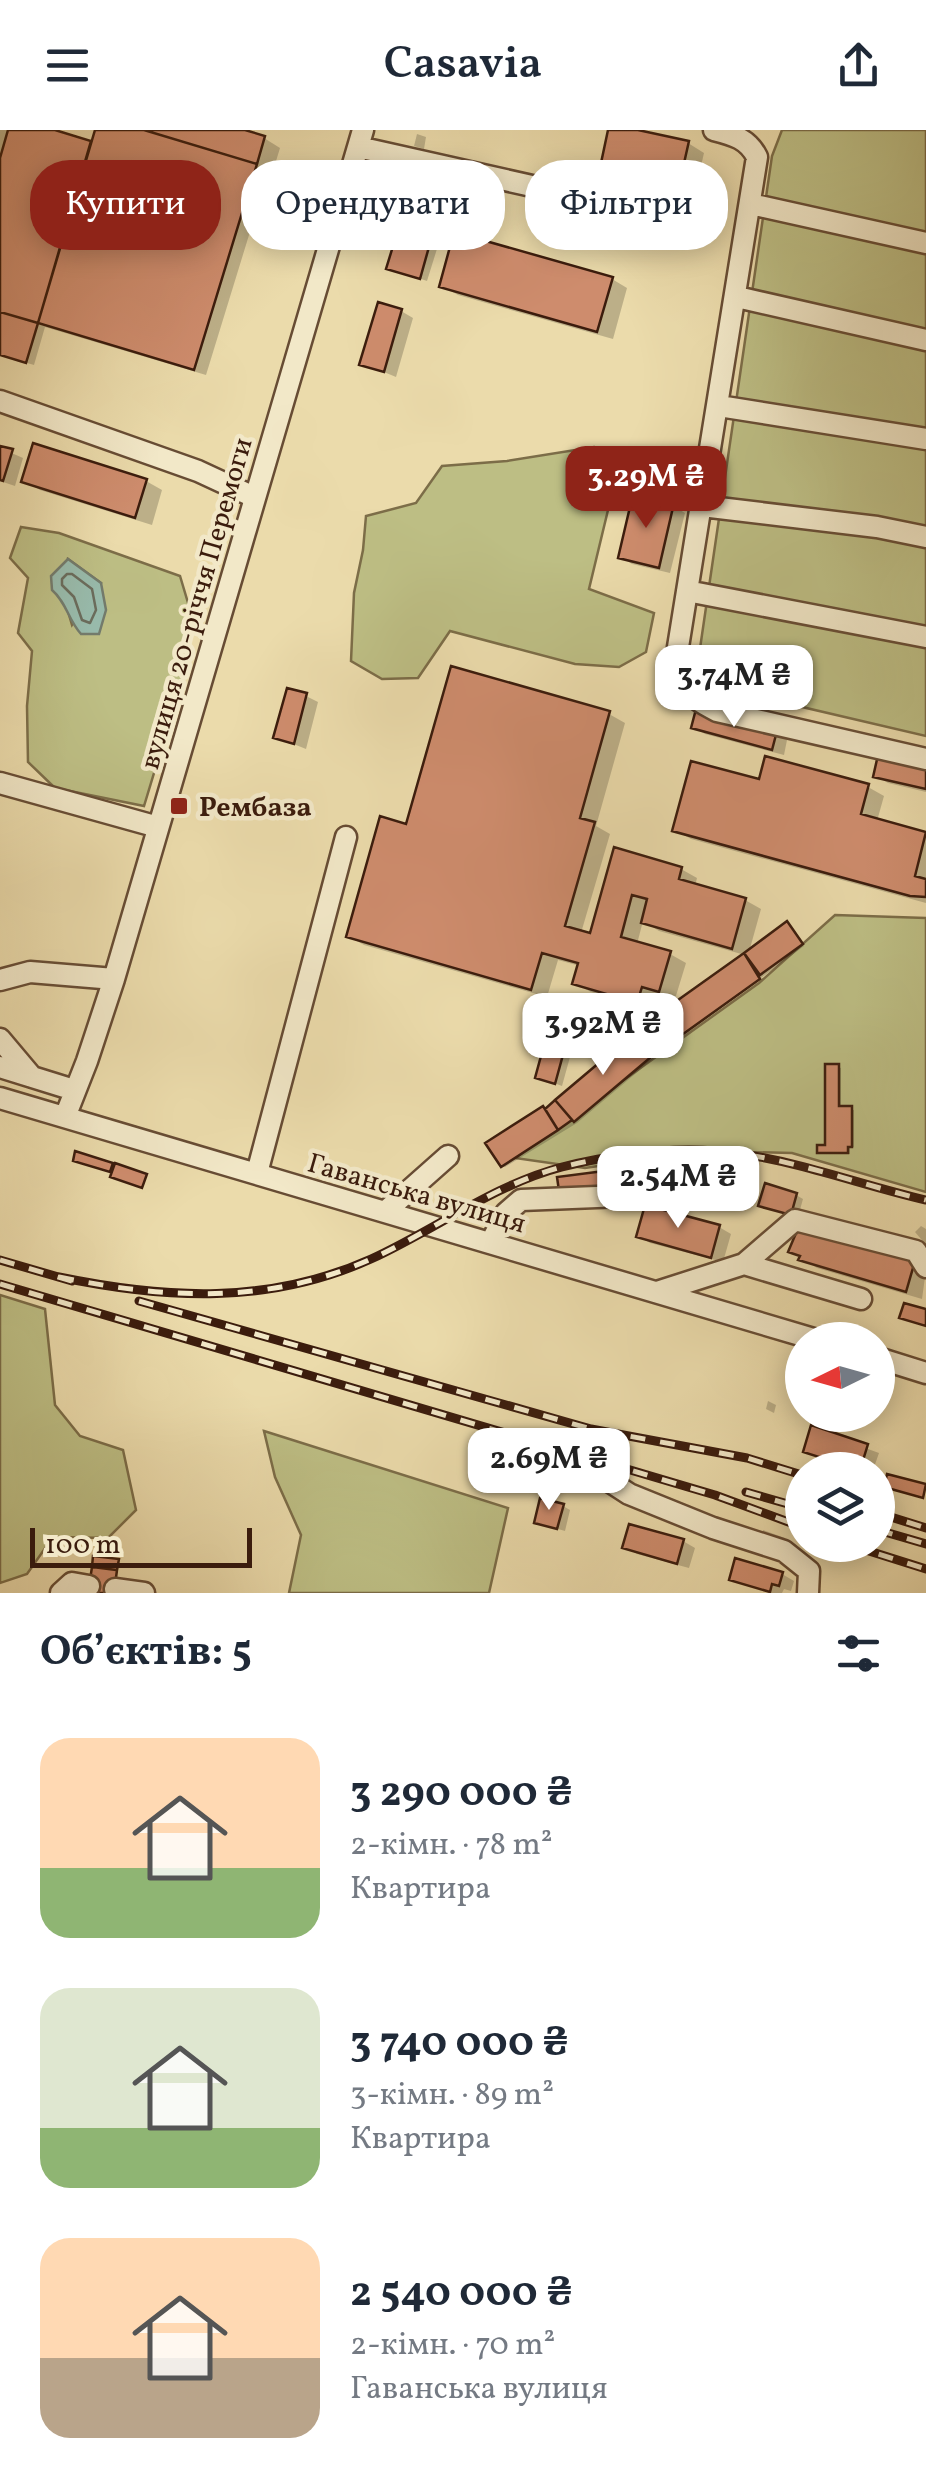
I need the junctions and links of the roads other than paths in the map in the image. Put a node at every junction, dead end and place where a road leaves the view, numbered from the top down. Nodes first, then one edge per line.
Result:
1 (768, 130) edge
2 (732, 135) edge
3 (360, 138) edge
4 (525, 182) edge
5 (751, 204) junction
6 (926, 244) edge
7 (737, 298) junction
8 (926, 340) edge
9 (0, 401) edge
10 (719, 406) junction
11 (926, 439) edge
12 (254, 497) junction
13 (702, 506) junction
14 (926, 537) edge
15 (687, 592) junction
16 (926, 637) edge
17 (926, 758) edge
18 (0, 783) edge
19 (158, 827) junction
20 (346, 837) dead end
21 (114, 979) junction
22 (0, 980) edge
23 (0, 1039) edge
24 (0, 1068) edge
25 (32, 1077) junction
26 (74, 1090) junction
27 (0, 1098) edge
28 (65, 1117) junction
29 (448, 1156) dead end
30 (256, 1173) junction
31 (698, 1193) dead end
32 (386, 1210) junction
33 (491, 1242) junction
34 (744, 1264) junction
35 (926, 1267) edge
36 (657, 1292) junction
37 (861, 1299) dead end
38 (785, 1330) edge
39 (895, 1363) edge
40 (926, 1372) edge
41 (530, 1452) dead end
42 (89, 1586) dead end
43 (114, 1589) dead end
44 (61, 1593) edge
45 (144, 1593) edge
46 (808, 1593) edge

1 - 2 street
2 - 5 street
3 - 4 street
3 - 12 street, вулиця 20-річчя Перемоги
5 - 6 street
5 - 7 street
7 - 8 street
7 - 10 street
9 - 12 street
10 - 11 street
10 - 13 street
12 - 19 street, вулиця 20-річчя Перемоги
13 - 14 street
13 - 15 street
15 - 16 street
15 - 17 street
18 - 19 street
19 - 21 street, вулиця 20-річчя Перемоги
20 - 30 street
21 - 22 street
21 - 26 street, вулиця 20-річчя Перемоги
23 - 25 street
24 - 25 street
25 - 26 street
26 - 28 street, вулиця 20-річчя Перемоги
27 - 28 street, Гаванська вулиця
28 - 30 street, Гаванська вулиця
29 - 32 street
30 - 32 street, Гаванська вулиця
31 - 33 street
32 - 33 street, Гаванська вулиця
33 - 36 street, Гаванська вулиця
34 - 35 street
34 - 36 street
34 - 37 street
36 - 38 street, Гаванська вулиця
39 - 40 street
41 - 46 street
42 - 44 street
43 - 45 street

